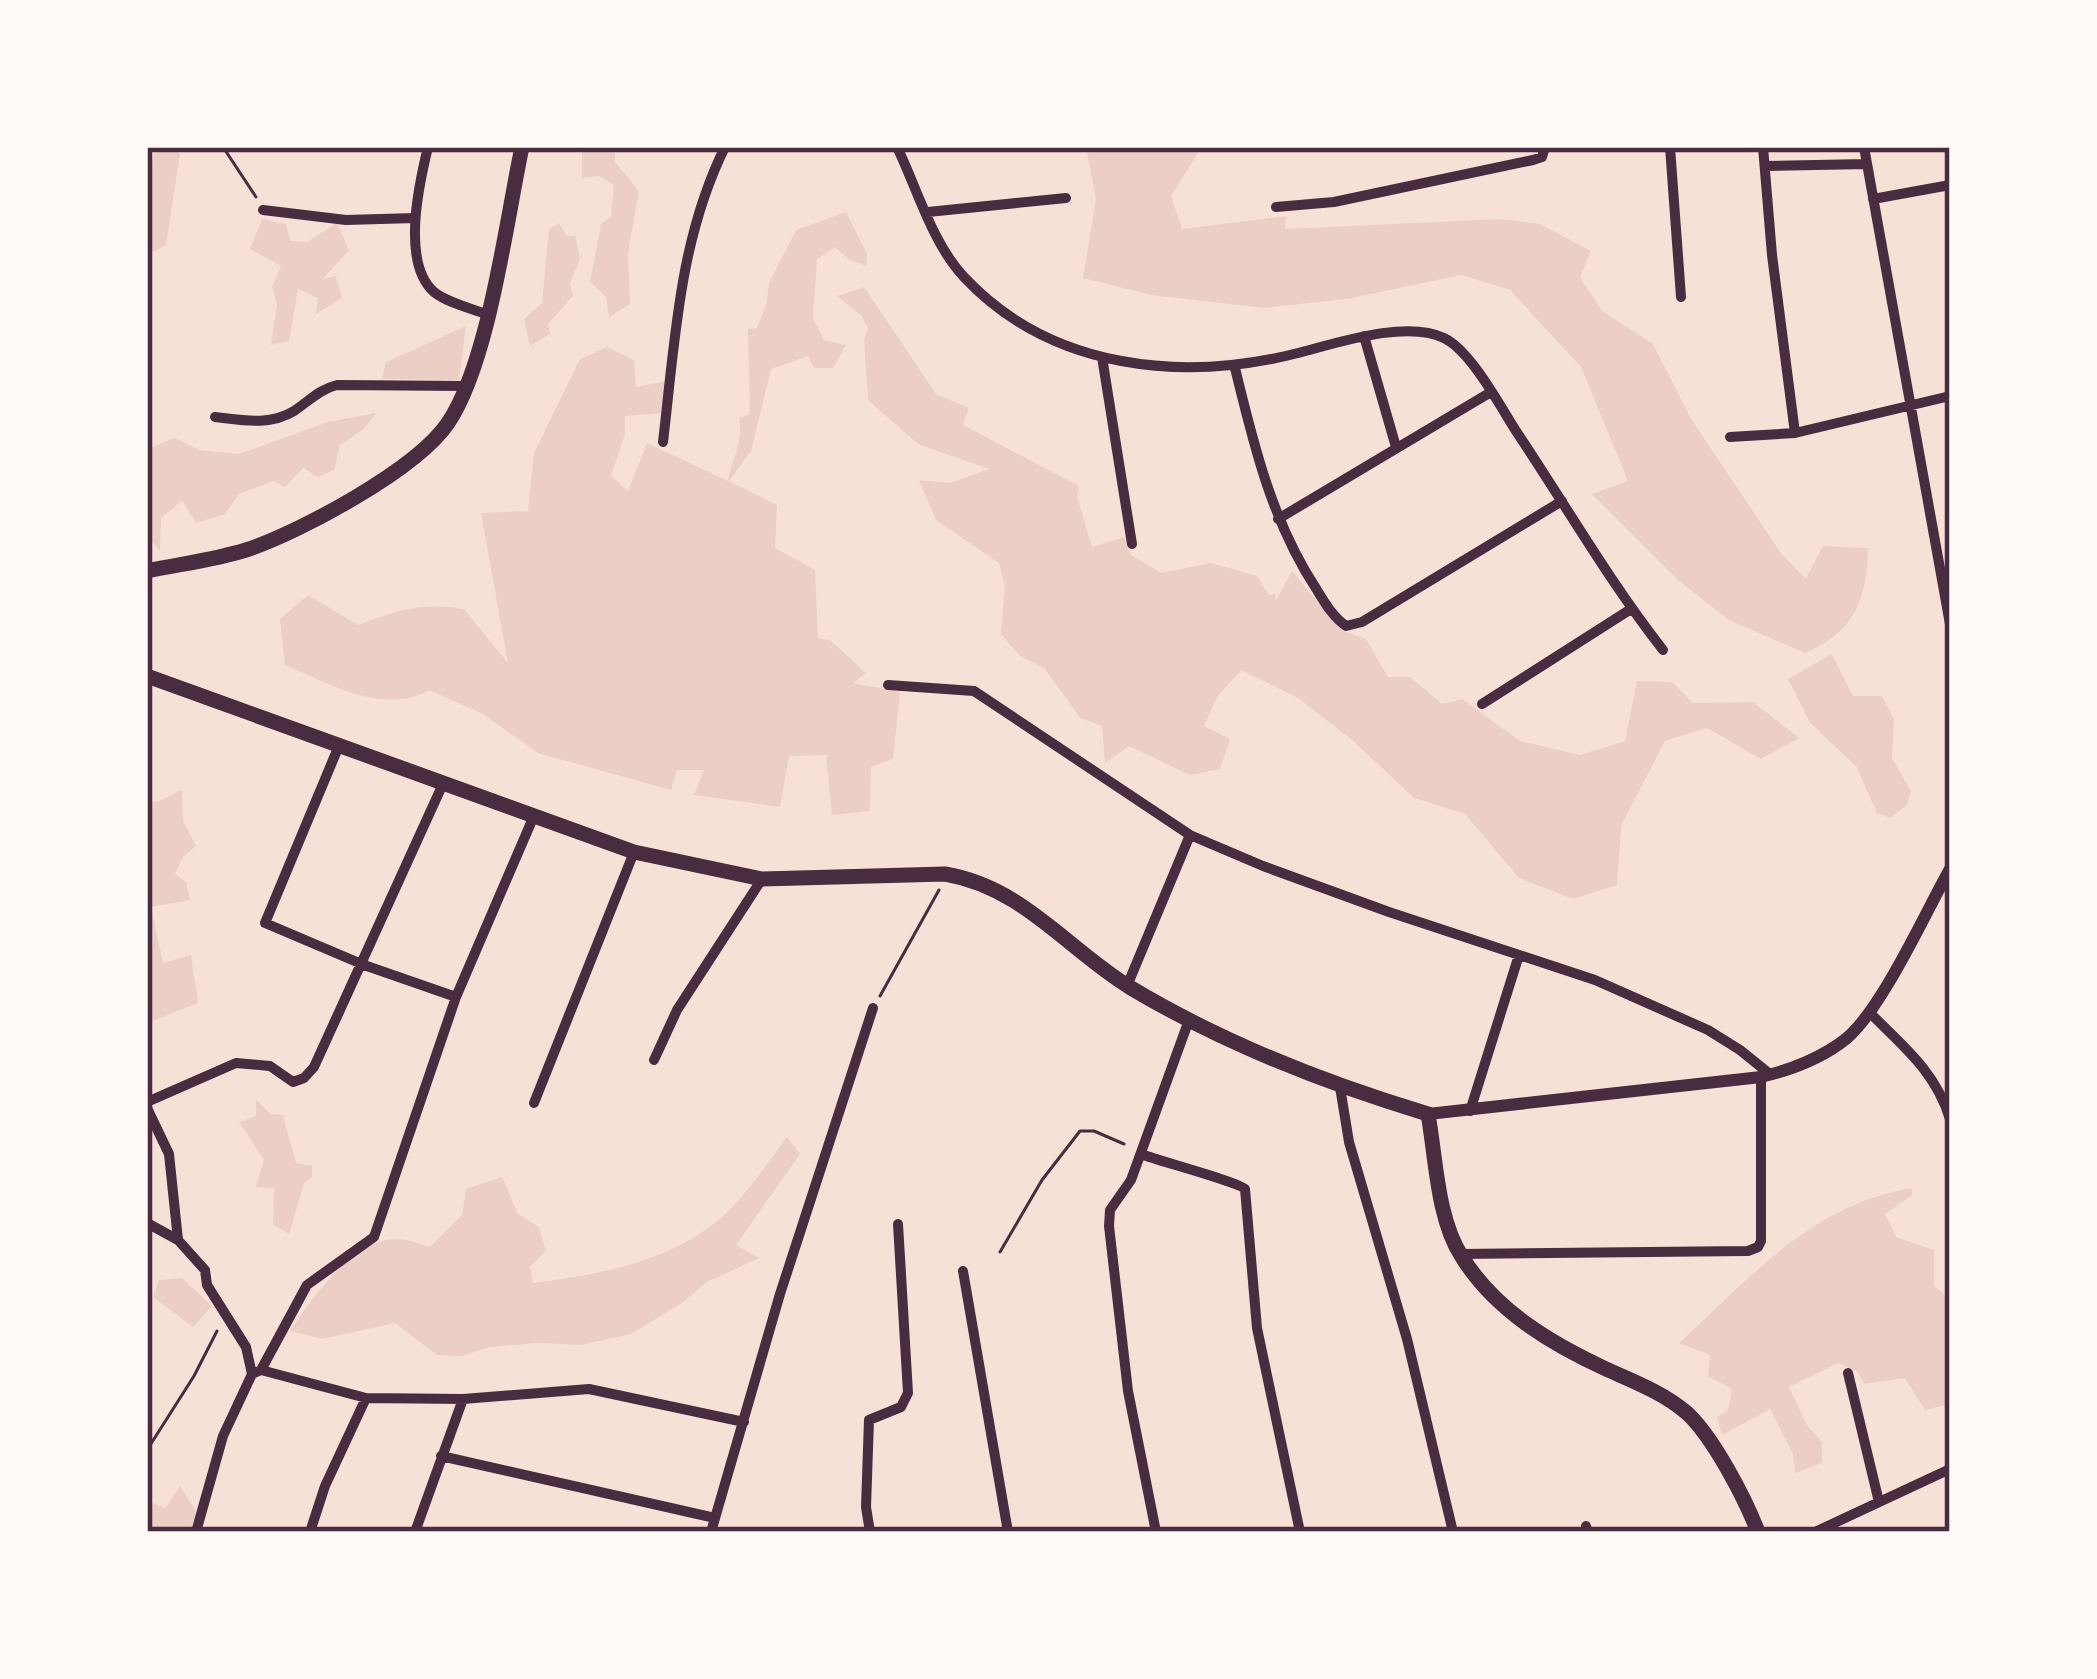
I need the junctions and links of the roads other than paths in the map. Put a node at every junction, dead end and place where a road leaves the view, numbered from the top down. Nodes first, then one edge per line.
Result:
1 (428, 147) edge
2 (521, 147) edge
3 (725, 147) edge
4 (898, 147) edge
5 (1670, 147) edge
6 (1763, 147) edge
7 (1864, 147) edge
8 (1545, 150) edge
9 (1867, 164) junction
10 (1766, 166) junction
11 (1950, 185) edge
12 (1066, 198) dead end
13 (1873, 200) junction
14 (1276, 207) dead end
15 (262, 210) road end
16 (928, 212) junction
17 (415, 218) junction
18 (1681, 297) dead end
19 (486, 314) junction
20 (1364, 336) junction
21 (1102, 357) junction
22 (1235, 368) junction
23 (465, 386) junction
24 (1491, 392) junction
25 (1950, 396) edge
26 (1910, 408) junction
27 (215, 417) dead end
28 (1795, 433) junction
29 (1730, 437) dead end
30 (663, 442) dead end
31 (1396, 447) junction
32 (1562, 501) junction
33 (1279, 519) junction
34 (1132, 544) dead end
35 (147, 571) edge
36 (1631, 609) junction
37 (1950, 624) edge
38 (1663, 650) dead end
39 (147, 676) edge
40 (888, 685) dead end
41 (1482, 704) dead end
42 (338, 748) junction
43 (442, 786) junction
44 (533, 818) junction
45 (1190, 835) junction
46 (634, 852) junction
47 (1950, 868) edge
48 (762, 879) junction
49 (1519, 955) junction
50 (364, 965) junction
51 (1126, 986) junction
52 (456, 997) junction
53 (873, 1009) road end
54 (1870, 1013) junction
55 (1189, 1020) junction
56 (654, 1060) dead end
57 (1766, 1076) junction
58 (1340, 1087) junction
59 (534, 1103) dead end
60 (147, 1105) edge
61 (1470, 1111) junction
62 (1428, 1114) junction
63 (1950, 1119) edge
64 (1141, 1154) junction
65 (147, 1222) edge
66 (898, 1224) dead end
67 (178, 1240) junction
68 (1459, 1254) junction
69 (963, 1271) dead end
70 (257, 1372) junction
71 (1848, 1373) dead end
72 (366, 1399) junction
73 (463, 1399) junction
74 (744, 1422) junction
75 (441, 1456) junction
76 (1950, 1469) edge
77 (1879, 1502) junction
78 (866, 1507) junction
79 (715, 1518) junction
80 (196, 1532) edge
81 (310, 1532) edge
82 (415, 1532) edge
83 (711, 1532) edge
84 (860, 1532) edge
85 (870, 1532) edge
86 (1008, 1532) edge
87 (1156, 1532) edge
88 (1300, 1532) edge
89 (1453, 1532) edge
90 (1758, 1532) edge
91 (1815, 1532) edge

1 - 17 street
2 - 19 main road
3 - 30 street
4 - 16 street
5 - 18 street
6 - 10 street
7 - 9 street
8 - 14 street
9 - 10 street
9 - 13 street
10 - 28 street
11 - 13 street
12 - 16 street
13 - 26 street
15 - 17 street
16 - 21 street
17 - 19 street
19 - 23 main road
20 - 22 street
20 - 24 street
20 - 31 street
21 - 22 street
21 - 34 street
22 - 33 street
23 - 27 street
23 - 35 main road
24 - 31 street
24 - 32 street
25 - 26 street
26 - 28 street
26 - 37 street
28 - 29 street
31 - 33 street
32 - 33 street
32 - 36 street
36 - 38 street
36 - 41 street
39 - 42 main road
40 - 45 street
42 - 43 main road
42 - 50 street
43 - 44 main road
43 - 50 street
44 - 46 main road
44 - 52 street
45 - 49 street
45 - 51 street
46 - 48 main road
46 - 59 street
47 - 54 street
48 - 51 main road
48 - 56 street
49 - 57 street
49 - 61 street
50 - 52 street
50 - 60 street
51 - 55 main road
52 - 70 street
53 - 74 street
54 - 57 street
54 - 63 street
55 - 58 main road
55 - 64 street
57 - 61 street
57 - 68 street
58 - 62 main road
58 - 89 street
60 - 67 street
61 - 62 street
62 - 68 main road
64 - 87 street
64 - 88 street
65 - 67 street
66 - 78 street
67 - 70 street
68 - 90 main road
69 - 86 street
70 - 72 street
70 - 80 street
71 - 77 street
72 - 73 street
72 - 81 street
73 - 74 street
73 - 75 street
74 - 79 street
75 - 79 street
75 - 82 street
76 - 77 street
77 - 91 street
78 - 84 street
78 - 85 street
79 - 83 street

